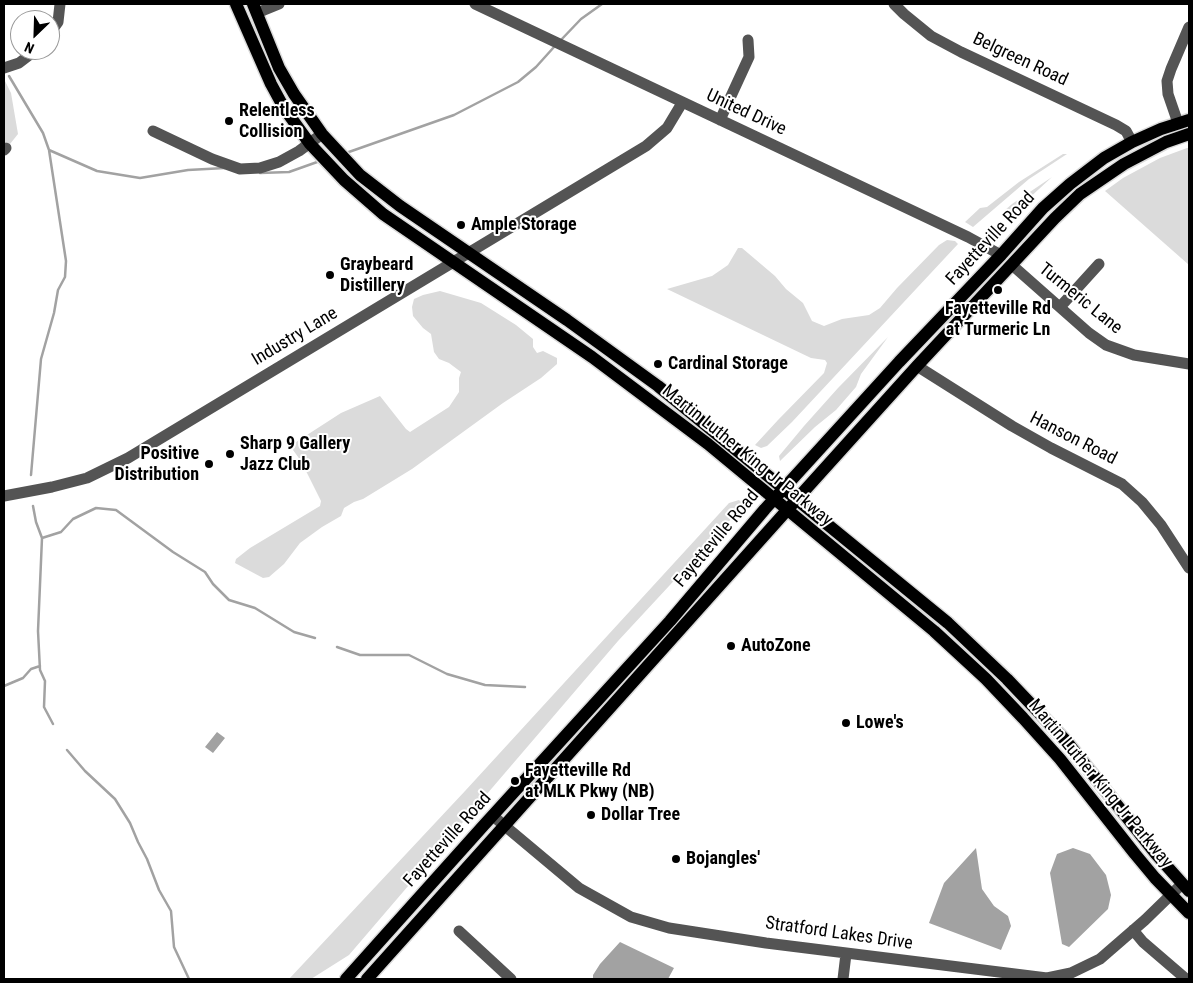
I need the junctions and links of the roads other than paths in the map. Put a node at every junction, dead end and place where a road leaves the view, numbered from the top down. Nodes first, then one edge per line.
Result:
1 (236, 4) edge
2 (279, 4) edge
3 (475, 4) edge
4 (894, 4) edge
5 (255, 8) edge
6 (1189, 27) edge
7 (748, 40) dead end
8 (22, 60) edge
9 (4, 68) edge
10 (682, 103) junction
11 (720, 120) junction
12 (1183, 121) edge
13 (153, 131) dead end
14 (322, 134) junction
15 (1189, 134) edge
16 (1132, 142) junction
17 (310, 144) junction
18 (467, 252) junction
19 (1001, 255) junction
20 (452, 262) junction
21 (1099, 264) dead end
22 (1012, 265) junction
23 (1060, 307) junction
24 (1189, 364) edge
25 (917, 366) junction
26 (784, 488) junction
27 (4, 496) edge
28 (774, 499) junction
29 (797, 499) junction
30 (787, 510) junction
31 (1189, 568) edge
32 (493, 816) junction
33 (505, 825) junction
34 (1186, 887) edge
35 (1171, 894) junction
36 (1189, 913) edge
37 (1133, 930) junction
38 (459, 931) dead end
39 (846, 954) junction
40 (1047, 978) edge
41 (346, 979) edge
42 (367, 979) edge
43 (511, 979) edge
44 (843, 979) edge
45 (1186, 979) edge

1 - 17 main road, Martin Luther King Jr Parkway
2 - 5 street
3 - 10 street, United Drive
4 - 16 street, Belgreen Road
5 - 14 main road, Martin Luther King Jr Parkway
6 - 12 street
7 - 11 street
8 - 9 street
10 - 11 street, United Drive
10 - 18 street, Industry Lane
11 - 19 street, United Drive
12 - 16 main road, Fayetteville Road
13 - 17 street
14 - 17 street
14 - 18 main road, Martin Luther King Jr Parkway
15 - 22 main road, Fayetteville Road
16 - 19 main road, Fayetteville Road
17 - 20 main road, Martin Luther King Jr Parkway
18 - 20 street, Industry Lane
18 - 26 main road, Martin Luther King Jr Parkway
19 - 26 main road, Fayetteville Road
20 - 27 street, Industry Lane
20 - 28 main road, Martin Luther King Jr Parkway
21 - 23 street
22 - 23 street, Turmeric Lane
22 - 25 main road, Fayetteville Road
23 - 24 street, Turmeric Lane
25 - 29 main road, Fayetteville Road
25 - 31 street, Hanson Road
26 - 28 main road, Fayetteville Road
26 - 29 main road, Martin Luther King Jr Parkway
28 - 30 main road, Martin Luther King Jr Parkway
28 - 32 main road, Fayetteville Road
29 - 30 main road, Fayetteville Road
29 - 34 main road, Martin Luther King Jr Parkway
30 - 33 main road, Fayetteville Road
30 - 35 main road, Martin Luther King Jr Parkway
32 - 33 street, Stratford Lakes Drive
32 - 41 main road, Fayetteville Road
33 - 39 street, Stratford Lakes Drive
33 - 42 main road, Fayetteville Road
34 - 35 street, Stratford Lakes Drive
35 - 36 main road, Martin Luther King Jr Parkway
35 - 37 street, Stratford Lakes Drive
37 - 40 street, Stratford Lakes Drive
37 - 45 street
38 - 43 street
39 - 40 street, Stratford Lakes Drive
39 - 44 street

